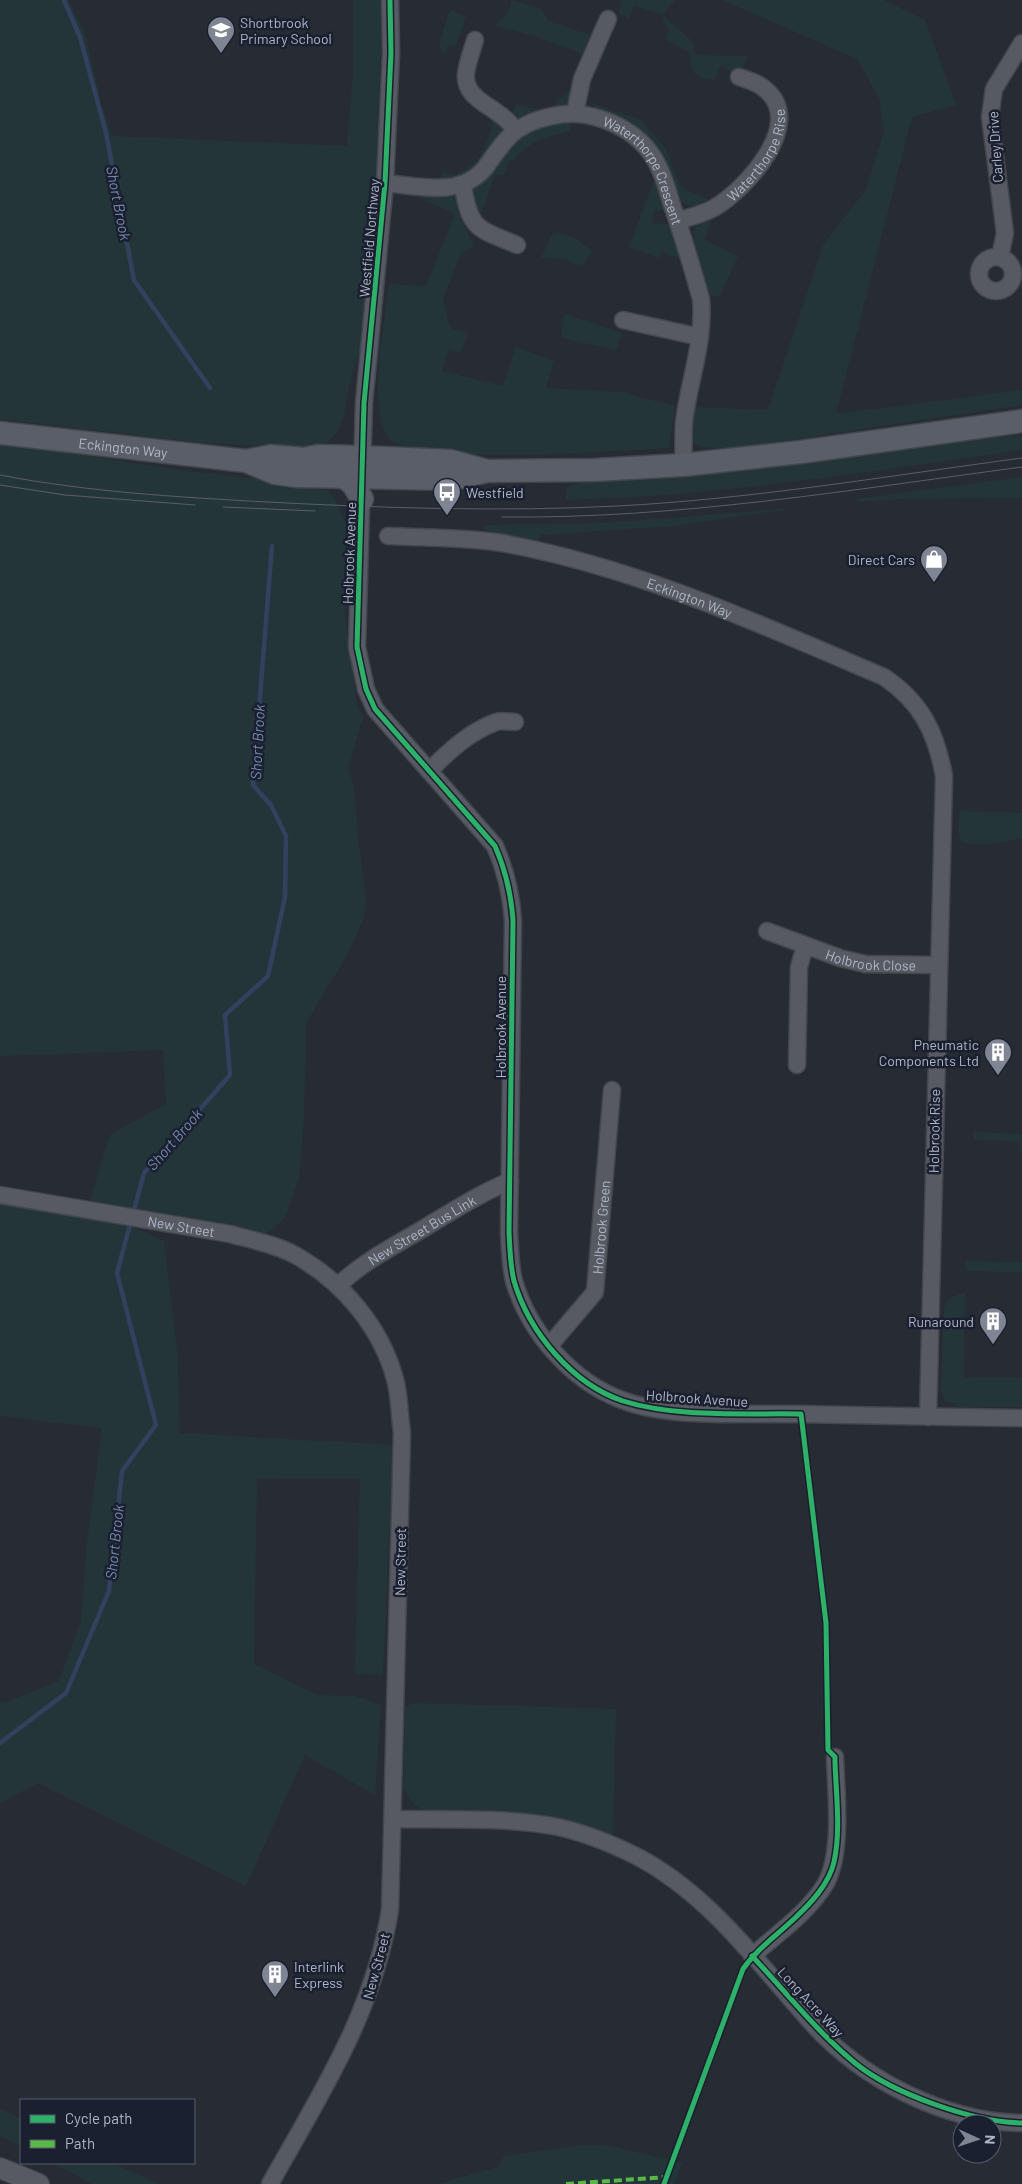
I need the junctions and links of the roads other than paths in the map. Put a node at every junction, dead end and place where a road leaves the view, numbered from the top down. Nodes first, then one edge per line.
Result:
1 (390, 0) edge
2 (608, 19) dead end
3 (475, 40) dead end
4 (1022, 43) edge
5 (738, 77) dead end
6 (575, 113) junction
7 (516, 130) junction
8 (385, 183) junction
9 (463, 186) junction
10 (678, 221) junction
11 (517, 245) dead end
12 (1000, 257) dead end
13 (623, 320) dead end
14 (700, 337) junction
15 (1022, 421) edge
16 (0, 433) edge
17 (246, 461) junction
18 (683, 465) junction
19 (487, 471) junction
20 (403, 479) junction
21 (359, 485) junction
22 (388, 536) dead end
23 (515, 722) dead end
24 (940, 755) joint
25 (429, 771) junction
26 (767, 931) dead end
27 (805, 946) junction
28 (938, 965) junction
29 (797, 1065) dead end
30 (612, 1090) dead end
31 (510, 1181) junction
32 (0, 1195) edge
33 (338, 1286) junction
34 (549, 1346) junction
35 (928, 1418) junction
36 (1022, 1418) edge
37 (834, 1757) dead end
38 (393, 1818) junction
39 (752, 1956) junction
40 (1022, 2123) edge
41 (0, 2168) edge
42 (39, 2184) edge
43 (270, 2184) edge

1 - 8 street, Westfield Northway
2 - 6 street
3 - 7 street
4 - 12 street, Carley Drive
5 - 10 street, Waterthorpe Rise
6 - 7 street, Waterthorpe Crescent
6 - 10 street, Waterthorpe Crescent
7 - 9 street, Waterthorpe Crescent
8 - 9 street
8 - 21 street, Westfield Northway
9 - 11 street
10 - 14 street, Waterthorpe Crescent
13 - 14 street
14 - 18 street, Waterthorpe Crescent
15 - 18 main road, Eckington Way
16 - 17 main road, Eckington Way
17 - 21 main road, Eckington Way
17 - 21 main road, Eckington Way
18 - 19 main road, Eckington Way
19 - 20 main road, Eckington Way
19 - 21 main road, Eckington Way
20 - 21 main road, Eckington Way
20 - 21 main road
21 - 25 street, Holbrook Avenue
22 - 24 street, Eckington Way
23 - 25 street
24 - 28 street, Holbrook Rise
25 - 31 street, Holbrook Avenue
26 - 27 street, Holbrook Close
27 - 28 street, Holbrook Close
27 - 29 street
28 - 35 street, Holbrook Rise
30 - 34 street, Holbrook Green
31 - 33 street, New Street Bus Link
31 - 34 street, Holbrook Avenue
32 - 33 street, New Street
33 - 38 street, New Street
34 - 35 street, Holbrook Avenue
35 - 36 street, Holbrook Avenue
37 - 39 street
38 - 39 street, Long Acre Way
38 - 43 street, New Street
39 - 40 street, Long Acre Way
41 - 42 street

